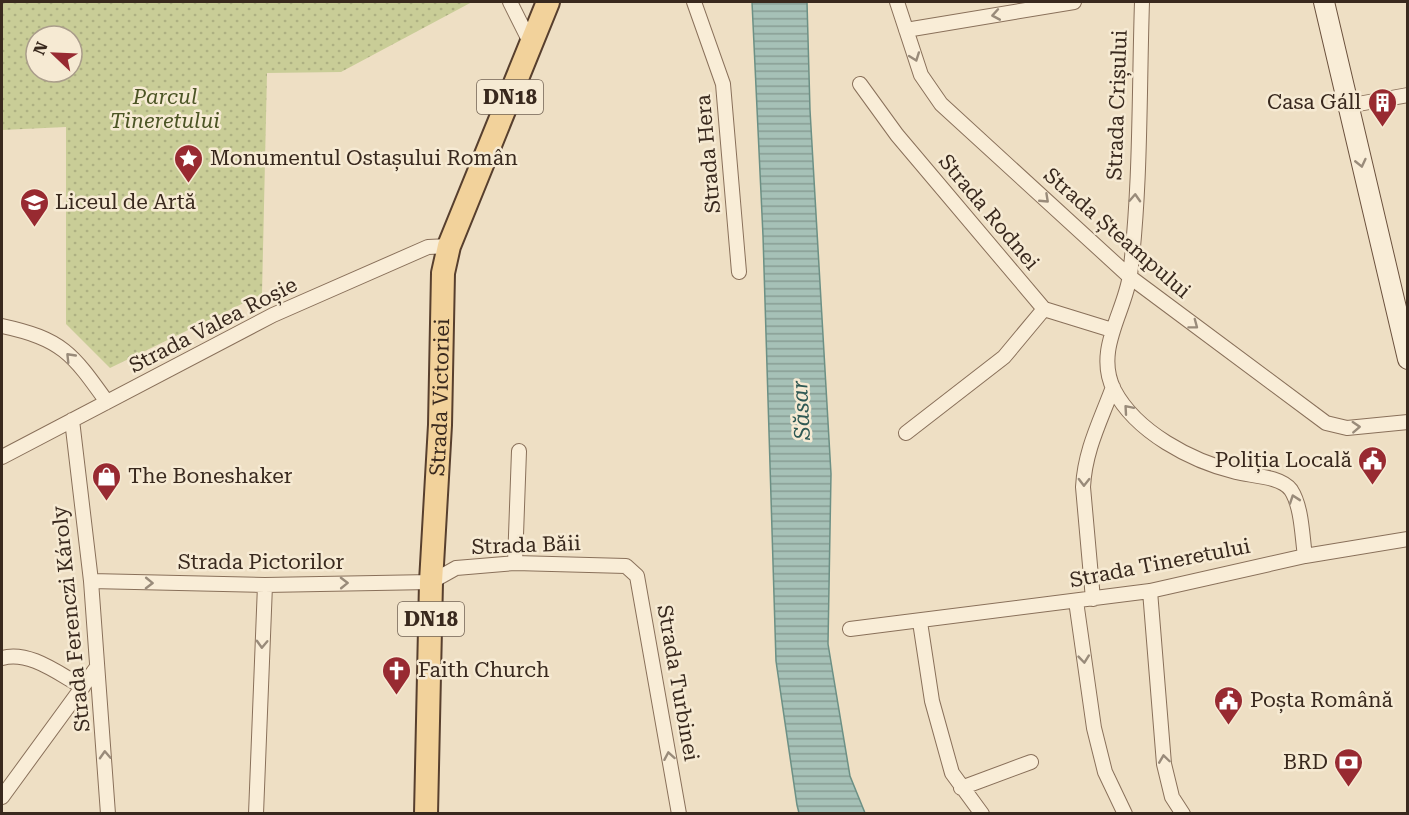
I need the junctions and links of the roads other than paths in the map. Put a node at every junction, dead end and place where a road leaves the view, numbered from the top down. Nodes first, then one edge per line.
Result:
1 (510, 2) edge
2 (548, 2) edge
3 (694, 2) edge
4 (897, 2) edge
5 (1074, 2) edge
6 (1142, 2) edge
7 (1324, 2) edge
8 (906, 30) junction
9 (531, 44) junction
10 (860, 84) dead end
11 (1407, 95) edge
12 (1347, 106) junction
13 (449, 246) junction
14 (739, 272) dead end
15 (1130, 278) junction
16 (1044, 309) junction
17 (2, 326) edge
18 (1112, 330) junction
19 (1407, 359) edge
20 (1113, 387) junction
21 (107, 402) junction
22 (72, 420) junction
23 (1407, 422) edge
24 (906, 433) dead end
25 (519, 451) dead end
26 (2, 457) edge
27 (1407, 539) edge
28 (1305, 556) junction
29 (515, 563) junction
30 (626, 566) joint
31 (91, 581) junction
32 (431, 582) junction
33 (265, 585) junction
34 (1150, 591) junction
35 (1093, 599) junction
36 (1076, 601) junction
37 (920, 622) junction
38 (850, 629) dead end
39 (2, 658) edge
40 (97, 667) junction
41 (83, 687) junction
42 (1031, 762) dead end
43 (961, 788) junction
44 (2, 797) edge
45 (108, 813) edge
46 (256, 813) edge
47 (426, 813) edge
48 (679, 813) edge
49 (982, 813) edge
50 (1125, 813) edge
51 (1183, 813) edge

1 - 9 street
2 - 9 main road, Strada Victoriei / DN18
3 - 14 street, Strada Hera
4 - 8 street, Strada Șteampului
5 -> 8 street
15 -> 6 street, Strada Crișului
7 - 12 main road
8 -> 15 street, Strada Șteampului
9 - 13 main road, Strada Victoriei / DN18
10 - 16 street, Strada Rodnei
11 - 12 street
12 -> 19 main road
13 - 21 street, Strada Valea Roșie
13 - 32 main road, Strada Victoriei / DN18
15 - 18 street, Strada Crișului
15 -> 23 street, Strada Șteampului
16 - 18 street
16 - 24 street
21 -> 17 street
18 - 20 street, Strada Crișului
28 -> 20 street
20 -> 35 street
21 - 22 street, Strada Valea Roșie
22 - 26 street, Strada Valea Roșie
22 - 31 street, Strada Ferenczi Károly
25 - 29 street
27 - 28 street, Strada Tineretului
28 - 34 street, Strada Tineretului
29 - 30 street, Strada Băii
29 - 32 street, Strada Băii
48 -> 30 street, Strada Turbinei
31 -> 33 street, Strada Pictorilor
31 - 40 street, Strada Ferenczi Károly
33 -> 32 street, Strada Pictorilor
32 - 47 main road, Strada Victoriei / DN18
33 -> 46 street
34 - 35 street, Strada Tineretului
51 -> 34 street
35 - 36 street, Strada Tineretului
36 - 37 street, Strada Tineretului
36 -> 50 street
37 - 38 street, Strada Tineretului
37 - 43 street
39 - 41 street
40 - 41 street
45 -> 40 street, Strada Ferenczi Károly
41 - 44 street
42 - 43 street
43 - 49 street

